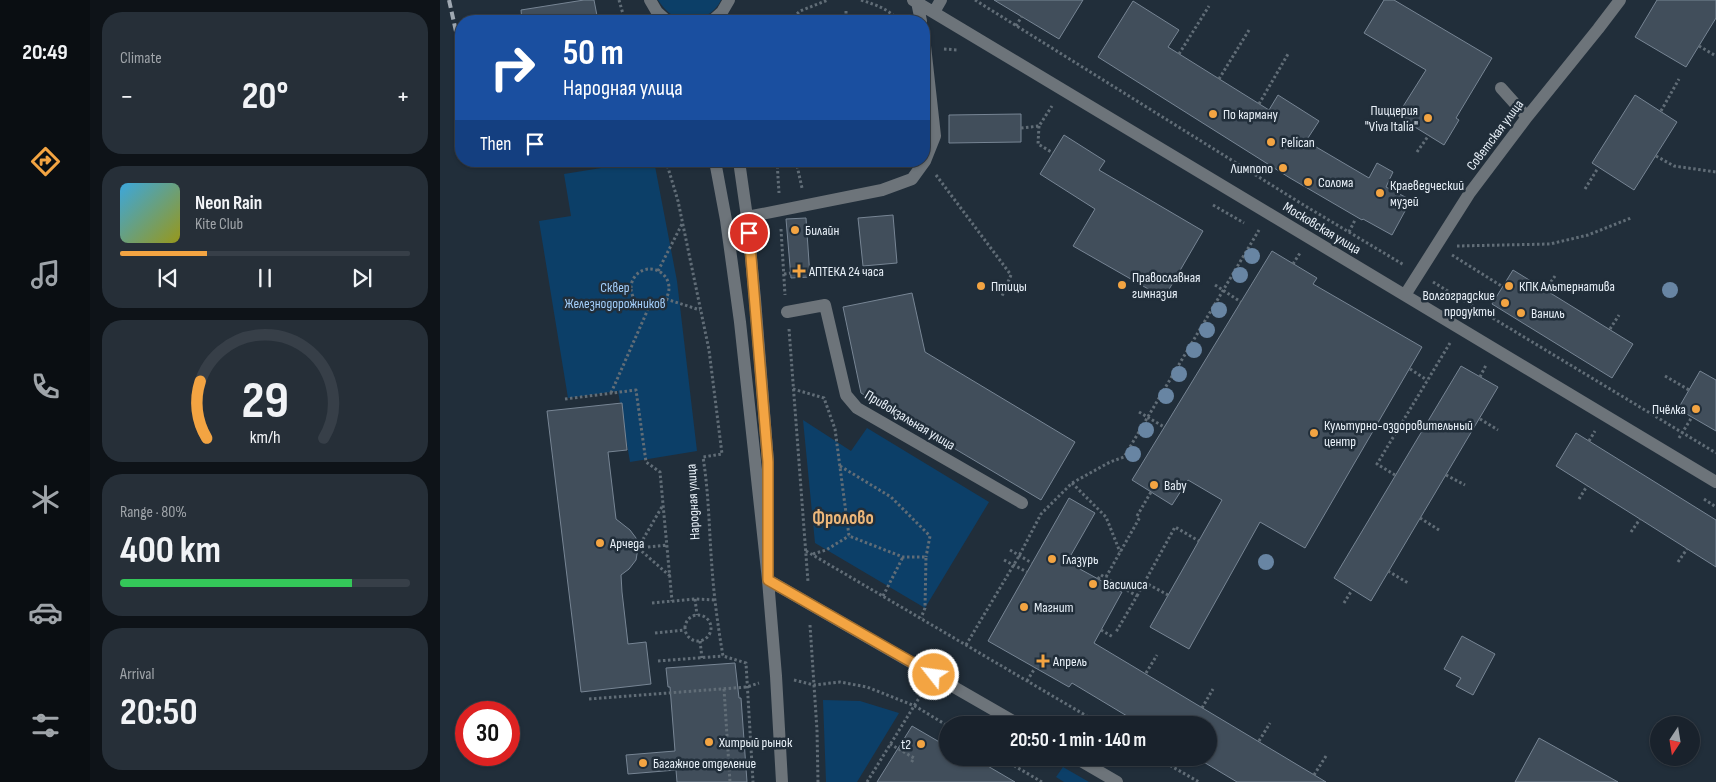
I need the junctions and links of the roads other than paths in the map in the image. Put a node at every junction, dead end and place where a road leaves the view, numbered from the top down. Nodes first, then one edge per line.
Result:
1 (650, 0) edge
2 (729, 0) edge
3 (941, 0) edge
4 (1620, 0) edge
5 (915, 1) edge
6 (934, 12) junction
7 (658, 15) edge
8 (723, 15) edge
9 (919, 15) edge
10 (1501, 88) dead end
11 (930, 91) edge
12 (1526, 116) junction
13 (930, 150) edge
14 (716, 167) edge
15 (740, 167) edge
16 (921, 167) edge
17 (747, 217) junction
18 (1405, 295) junction
19 (787, 312) road end
20 (1716, 482) edge
21 (1022, 503) dead end
22 (768, 580) junction
23 (1005, 716) edge
24 (1090, 766) edge
25 (782, 782) edge
26 (1117, 782) edge

1 - 7 street
2 - 8 street
3 - 6 street
4 - 12 street, Советская улица
5 - 6 street, Московская улица
5 - 9 street
6 - 18 street, Московская улица
10 - 12 street
11 - 13 street
12 - 18 street, Советская улица
14 - 22 street
15 - 17 street
16 - 17 street
17 - 22 street
18 - 20 street, Московская улица
19 - 21 street, Привокзальная улица
22 - 23 street
22 - 25 street
24 - 26 street

